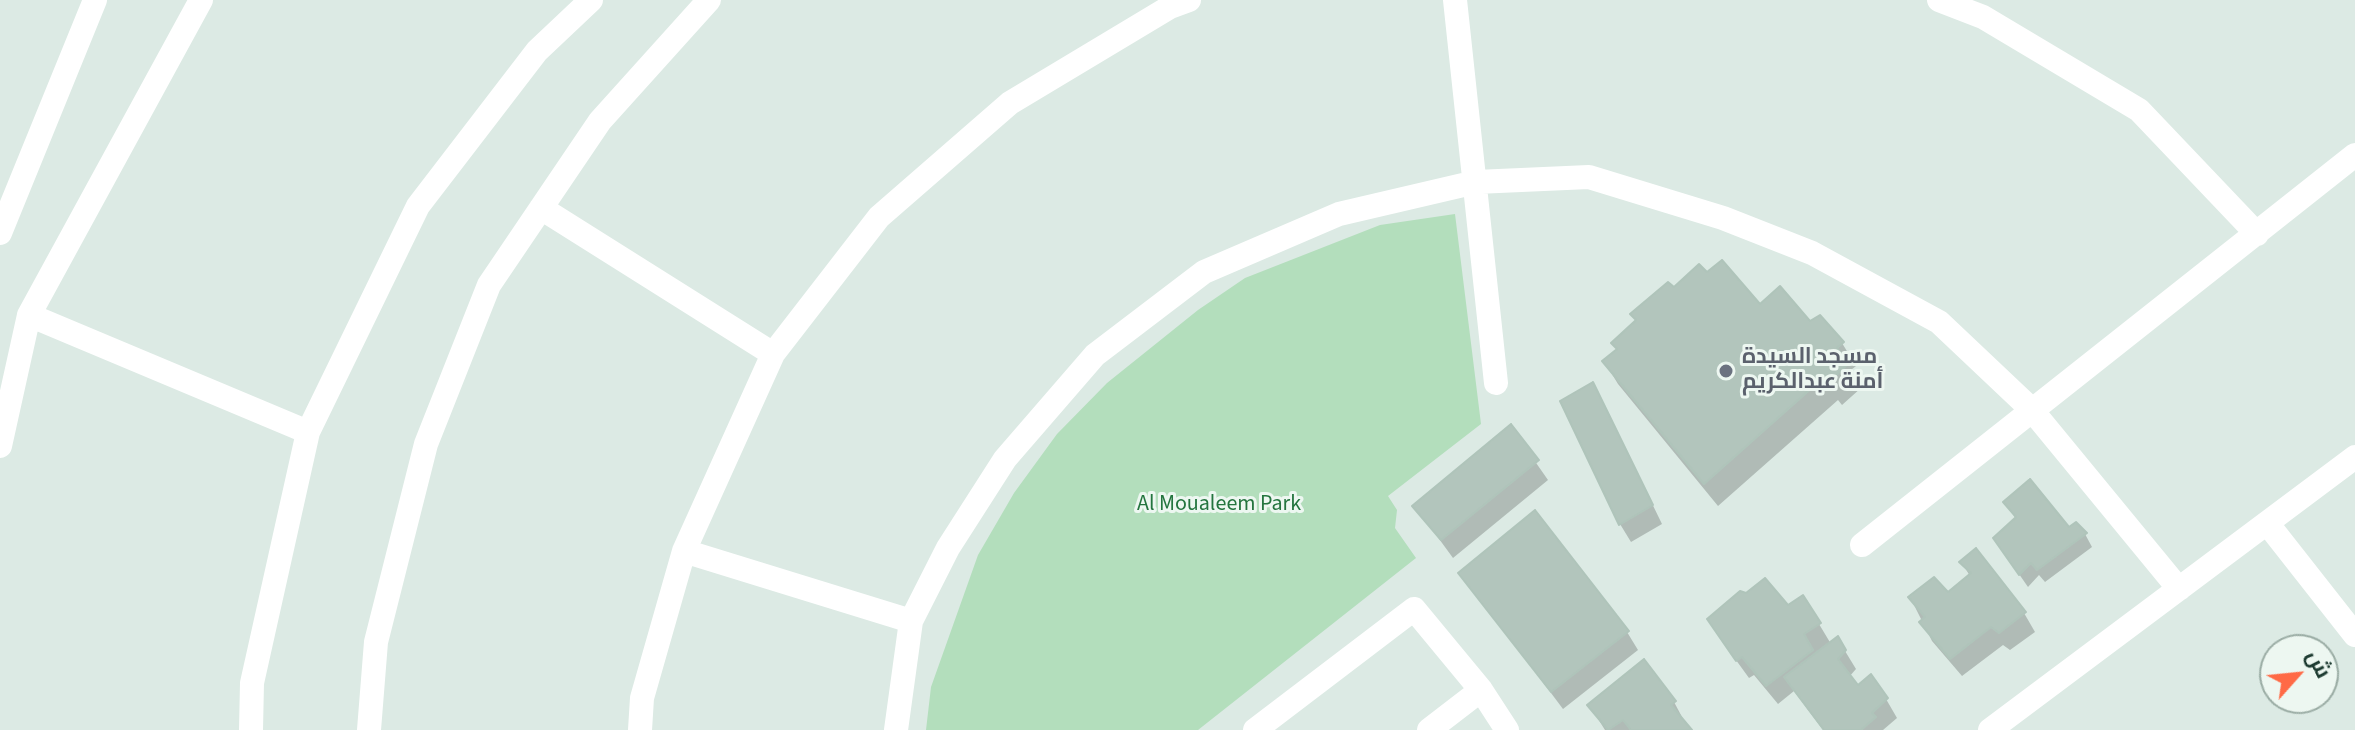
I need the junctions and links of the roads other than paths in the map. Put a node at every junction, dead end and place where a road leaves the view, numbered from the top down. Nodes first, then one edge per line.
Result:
1 (95, 0) edge
2 (201, 0) edge
3 (591, 0) edge
4 (709, 0) edge
5 (1455, 0) edge
6 (1939, 0) edge
7 (1175, 2) edge
8 (2355, 155) edge
9 (1476, 182) junction
10 (541, 208) junction
11 (0, 233) edge
12 (2257, 234) junction
13 (29, 315) junction
14 (773, 354) junction
15 (1496, 383) dead end
16 (2031, 409) junction
17 (308, 432) junction
18 (0, 446) edge
19 (2355, 457) edge
20 (2267, 523) junction
21 (1862, 545) dead end
22 (684, 551) junction
23 (2179, 589) junction
24 (911, 621) junction
25 (2355, 635) edge
26 (1481, 690) junction
27 (251, 730) edge
28 (369, 730) edge
29 (640, 730) edge
30 (896, 730) edge
31 (1255, 730) edge
32 (1429, 730) edge
33 (1507, 730) edge
34 (1990, 730) edge

1 - 11 street
2 - 13 street
3 - 17 street
4 - 10 street
5 - 9 street
6 - 12 street
7 - 14 street
8 - 12 street
9 - 15 street
9 - 16 street
9 - 24 street
10 - 14 street
10 - 28 street
12 - 16 street
13 - 17 street
13 - 18 street
14 - 22 street
16 - 21 street
16 - 23 street
17 - 27 street
19 - 20 street
20 - 23 street
20 - 25 street
22 - 24 street
22 - 29 street
23 - 34 street
24 - 30 street
26 - 31 street
26 - 32 street
26 - 33 street

